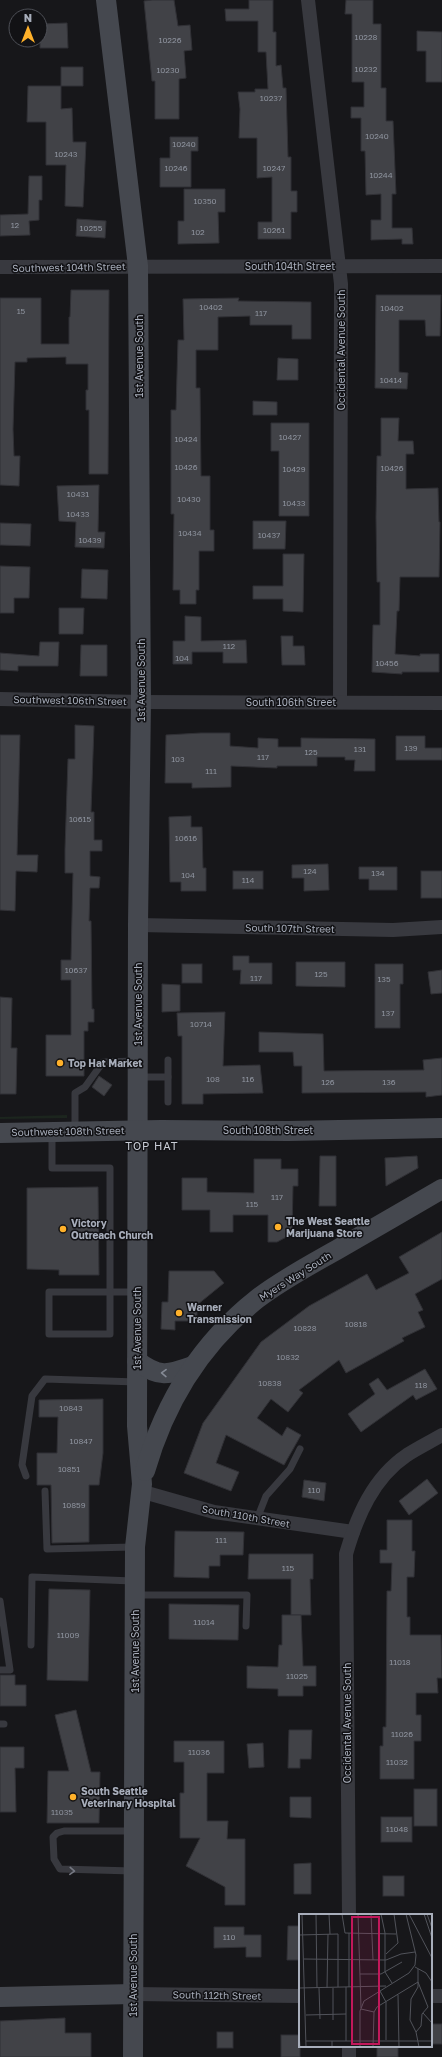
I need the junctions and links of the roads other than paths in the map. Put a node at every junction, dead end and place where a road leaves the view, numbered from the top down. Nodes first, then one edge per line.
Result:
1 (106, 0) edge
2 (308, 0) edge
3 (138, 266) junction
4 (339, 266) junction
5 (442, 266) edge
6 (0, 267) edge
7 (0, 699) edge
8 (141, 702) junction
9 (340, 702) junction
10 (442, 703) edge
11 (138, 925) junction
12 (442, 927) edge
13 (168, 1060) dead end
14 (138, 1069) junction
15 (168, 1077) junction
16 (168, 1102) dead end
17 (442, 1128) edge
18 (137, 1130) junction
19 (400, 1130) junction
20 (76, 1131) junction
21 (52, 1132) junction
22 (0, 1133) edge
23 (442, 1135) edge
24 (442, 1189) edge
25 (110, 1292) junction
26 (137, 1292) junction
27 (137, 1361) junction
28 (193, 1366) junction
29 (137, 1382) junction
30 (442, 1435) edge
31 (300, 1449) dead end
32 (26, 1476) dead end
33 (141, 1488) junction
34 (45, 1491) dead end
35 (256, 1519) junction
36 (353, 1532) junction
37 (135, 1547) junction
38 (135, 1588) junction
39 (0, 1601) edge
40 (246, 1626) dead end
41 (31, 1645) dead end
42 (0, 1670) edge
43 (134, 1831) junction
44 (134, 1871) junction
45 (349, 1914) edge
46 (133, 1994) junction
47 (299, 1996) edge
48 (0, 1997) edge
49 (133, 2057) edge

1 - 3 street, 1st Avenue South
2 - 4 street, Occidental Avenue South
3 - 4 street, South 104th Street
3 - 6 street, Southwest 104th Street
3 - 8 street, 1st Avenue South
4 - 5 street, South 104th Street
4 - 9 street, Occidental Avenue South
7 - 8 street, Southwest 106th Street
8 - 9 street, South 106th Street
8 - 11 street, 1st Avenue South
9 - 10 street, South 106th Street
11 - 12 street, South 107th Street
11 - 14 street, 1st Avenue South
13 - 15 lane
14 - 15 lane
14 - 18 street, 1st Avenue South
14 - 20 lane
15 - 16 lane
17 - 19 street, South 108th Street
18 - 19 street, South 108th Street
18 - 20 street, Southwest 108th Street
18 - 26 street, 1st Avenue South
19 - 23 street, South 108th Street
20 - 21 street, Southwest 108th Street
21 - 22 street, Southwest 108th Street
21 - 25 lane
24 - 28 street, Myers Way South
25 - 25 lane
25 - 26 lane
26 - 27 street, 1st Avenue South
28 -> 27 street
27 - 29 street, 1st Avenue South
28 - 33 street, Myers Way South
29 - 32 lane
29 - 33 street, 1st Avenue South
30 - 36 street, Occidental Avenue South
31 - 35 lane
33 - 35 street, South 110th Street
33 - 37 street, 1st Avenue South
34 - 37 lane
35 - 36 street, South 110th Street
36 - 45 street, Occidental Avenue South
37 - 38 street, 1st Avenue South
38 - 40 lane
38 - 41 lane
38 - 43 street, 1st Avenue South
39 - 42 lane
43 - 44 street, 1st Avenue South
43 -> 44 lane
44 - 46 street, 1st Avenue South
46 - 47 street, South 112th Street
46 - 48 street
46 - 49 street, 1st Avenue South

